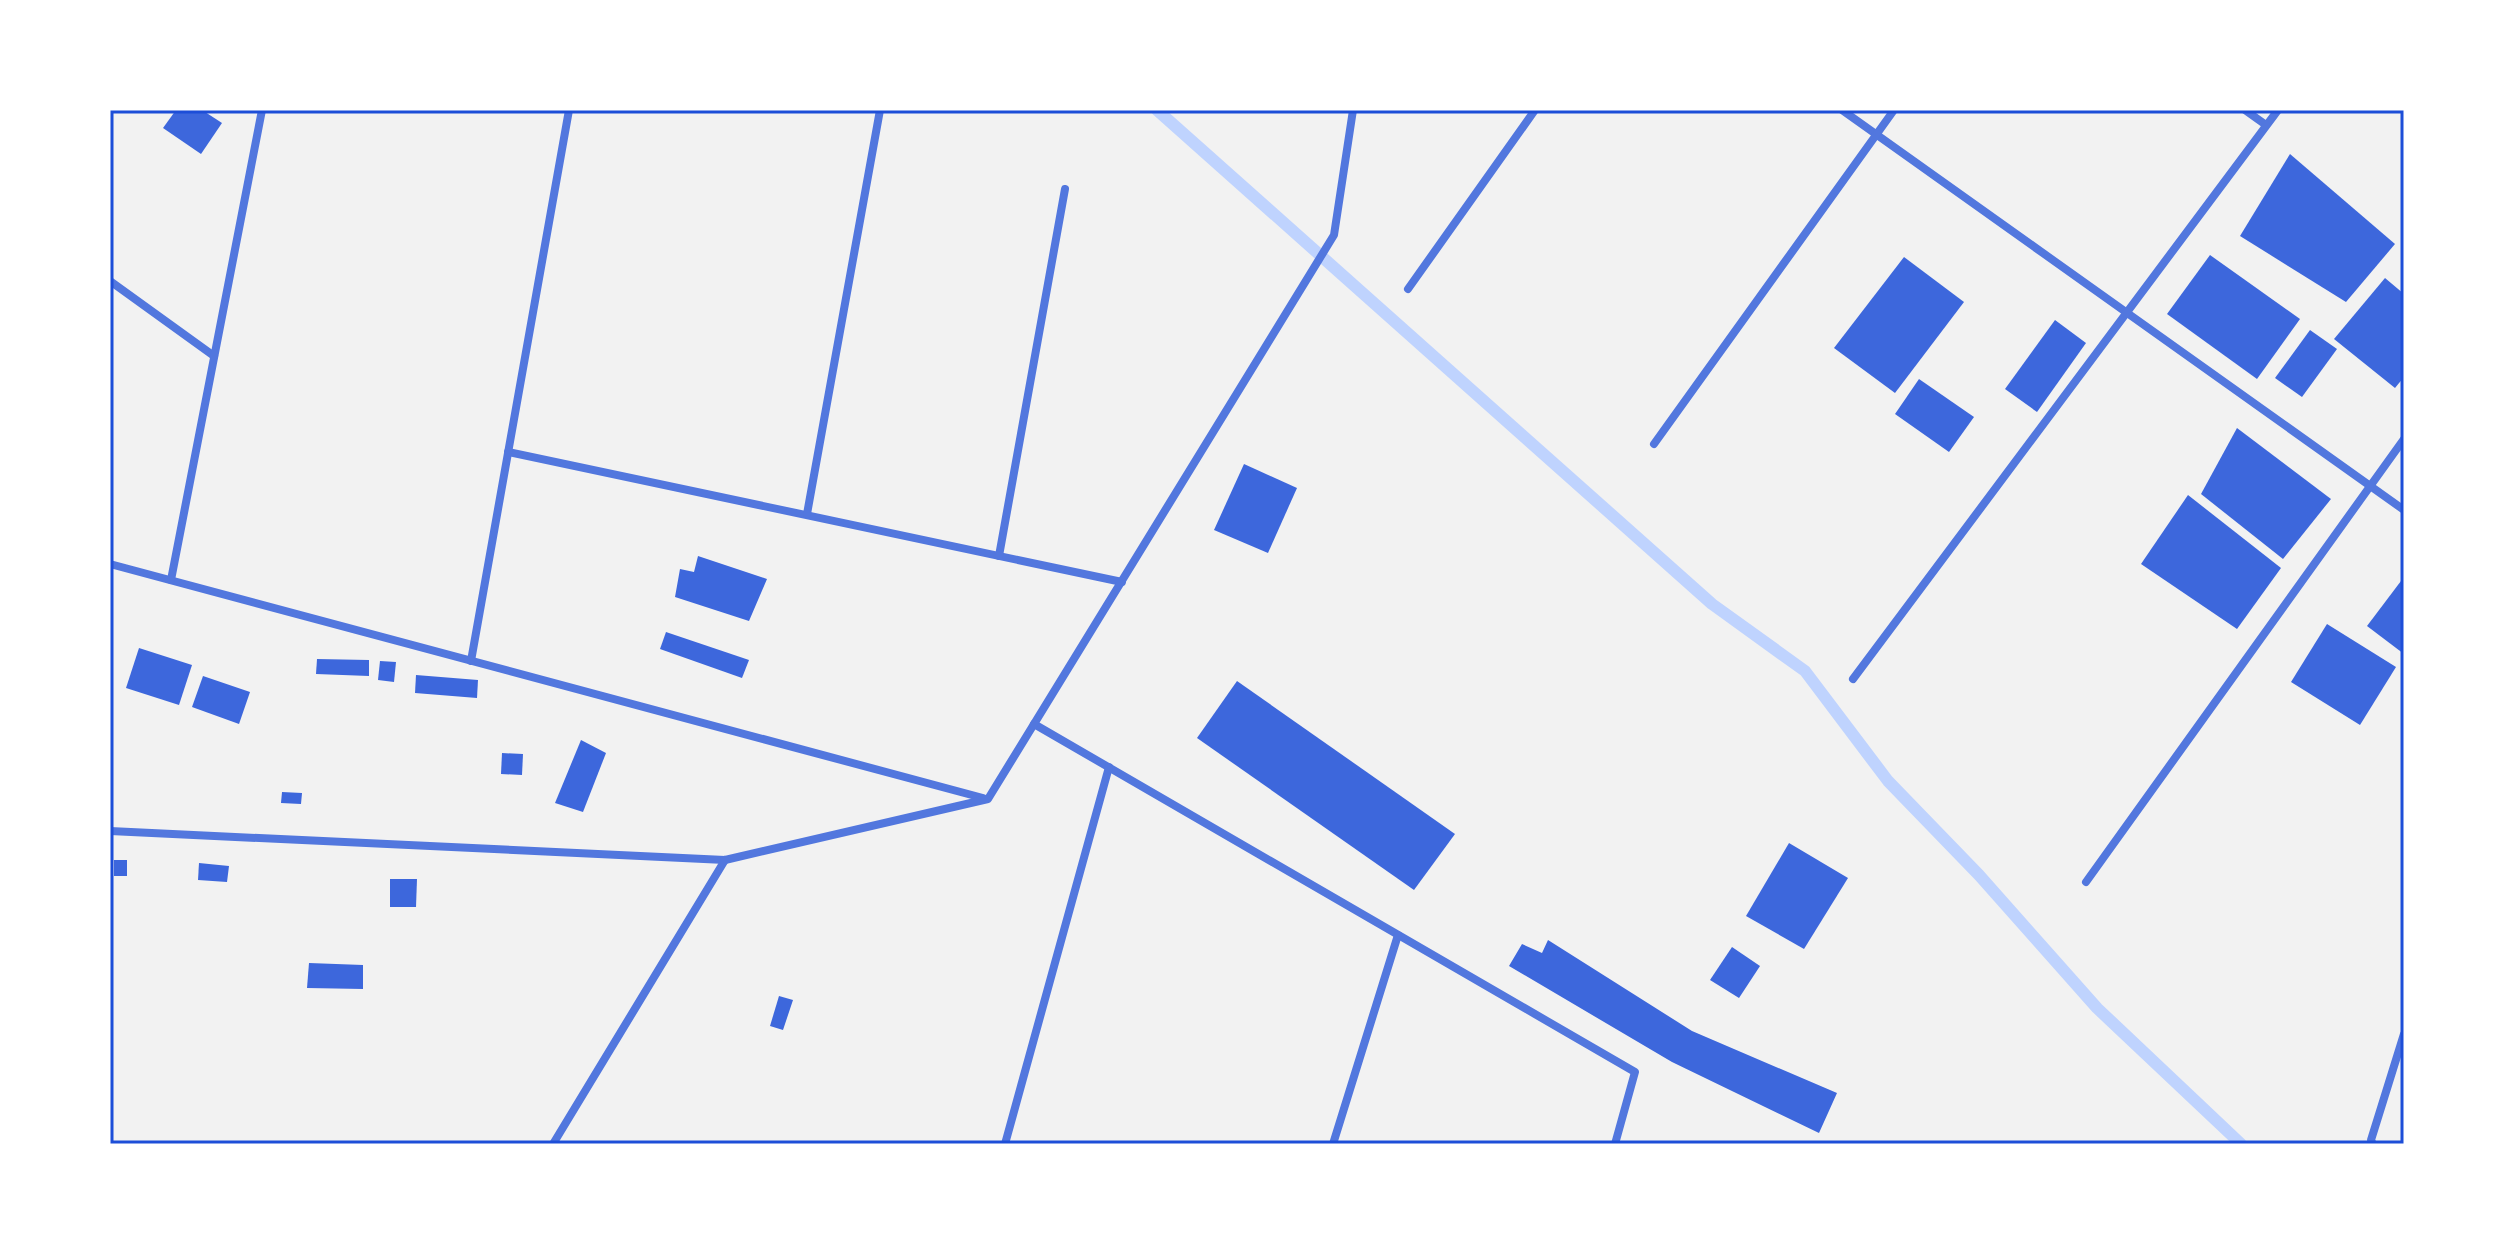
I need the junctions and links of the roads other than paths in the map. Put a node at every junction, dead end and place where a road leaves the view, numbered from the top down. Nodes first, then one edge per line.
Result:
1 (262, 110) edge
2 (569, 110) edge
3 (880, 110) edge
4 (1353, 110) edge
5 (1535, 110) edge
6 (1842, 110) edge
7 (1894, 110) edge
8 (2245, 110) edge
9 (2278, 110) edge
10 (2266, 125) junction
11 (1876, 134) junction
12 (1065, 189) dead end
13 (110, 281) edge
14 (1408, 289) dead end
15 (2126, 313) junction
16 (214, 356) junction
17 (2404, 439) edge
18 (1654, 444) dead end
19 (508, 452) junction
20 (2370, 487) junction
21 (2404, 510) edge
22 (807, 514) junction
23 (999, 556) junction
24 (110, 564) edge
25 (171, 580) junction
26 (1122, 582) junction
27 (471, 661) junction
28 (1853, 679) dead end
29 (1034, 724) junction
30 (1109, 767) junction
31 (988, 799) junction
32 (110, 831) edge
33 (725, 860) junction
34 (2086, 882) dead end
35 (1398, 935) junction
36 (2404, 1034) edge
37 (553, 1144) edge
38 (1005, 1144) edge
39 (1333, 1144) edge
40 (1615, 1144) edge
41 (2373, 1144) edge

1 - 16 street
2 - 19 street
3 - 22 street
4 - 26 street
5 - 14 street
6 - 11 street
7 - 11 street
8 - 10 street
9 - 10 street
10 - 15 street
11 - 15 street
11 - 18 street
12 - 23 street
13 - 16 street
15 - 20 street
15 - 28 street
16 - 25 street
17 - 20 street
19 - 22 street
19 - 27 street
20 - 21 street
20 - 34 street
22 - 23 street
23 - 26 street
24 - 25 street
25 - 27 street
26 - 29 street
27 - 31 street
29 - 30 street
29 - 31 street
30 - 35 street
30 - 38 street
31 - 33 street
32 - 33 street
33 - 37 street
35 - 39 street
35 - 40 street
36 - 41 street

